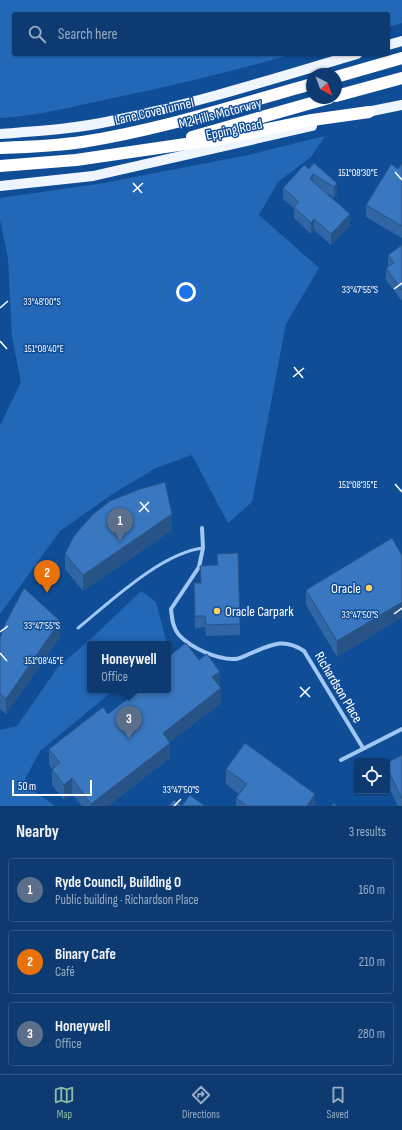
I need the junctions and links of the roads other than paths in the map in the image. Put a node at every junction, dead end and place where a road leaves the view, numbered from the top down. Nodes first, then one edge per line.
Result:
1 (402, 41) edge
2 (390, 44) edge
3 (350, 56) edge
4 (402, 58) edge
5 (402, 62) edge
6 (371, 68) junction
7 (342, 76) edge
8 (402, 78) edge
9 (306, 86) edge
10 (342, 94) edge
11 (308, 104) edge
12 (402, 105) edge
13 (369, 112) junction
14 (5, 133) edge
15 (2, 148) edge
16 (117, 154) junction
17 (3, 166) edge
18 (0, 186) edge
19 (202, 528) dead end
20 (203, 548) junction
21 (78, 628) dead end
22 (402, 729) edge
23 (363, 748) junction
24 (341, 760) dead end

1 - 2 main road
3 - 14 main road
4 - 6 highway
5 - 6 highway
6 - 7 highway
8 - 10 highway
9 - 15 highway, Lane Cove Tunnel
11 - 16 highway, M2 Hills Motorway
12 - 13 main road, Epping Road
13 - 16 highway
13 - 18 main road, Epping Road
16 - 17 highway
19 - 20 street, Richardson Place
20 - 21 lane
20 - 23 street, Richardson Place
22 - 23 street
23 - 24 street

